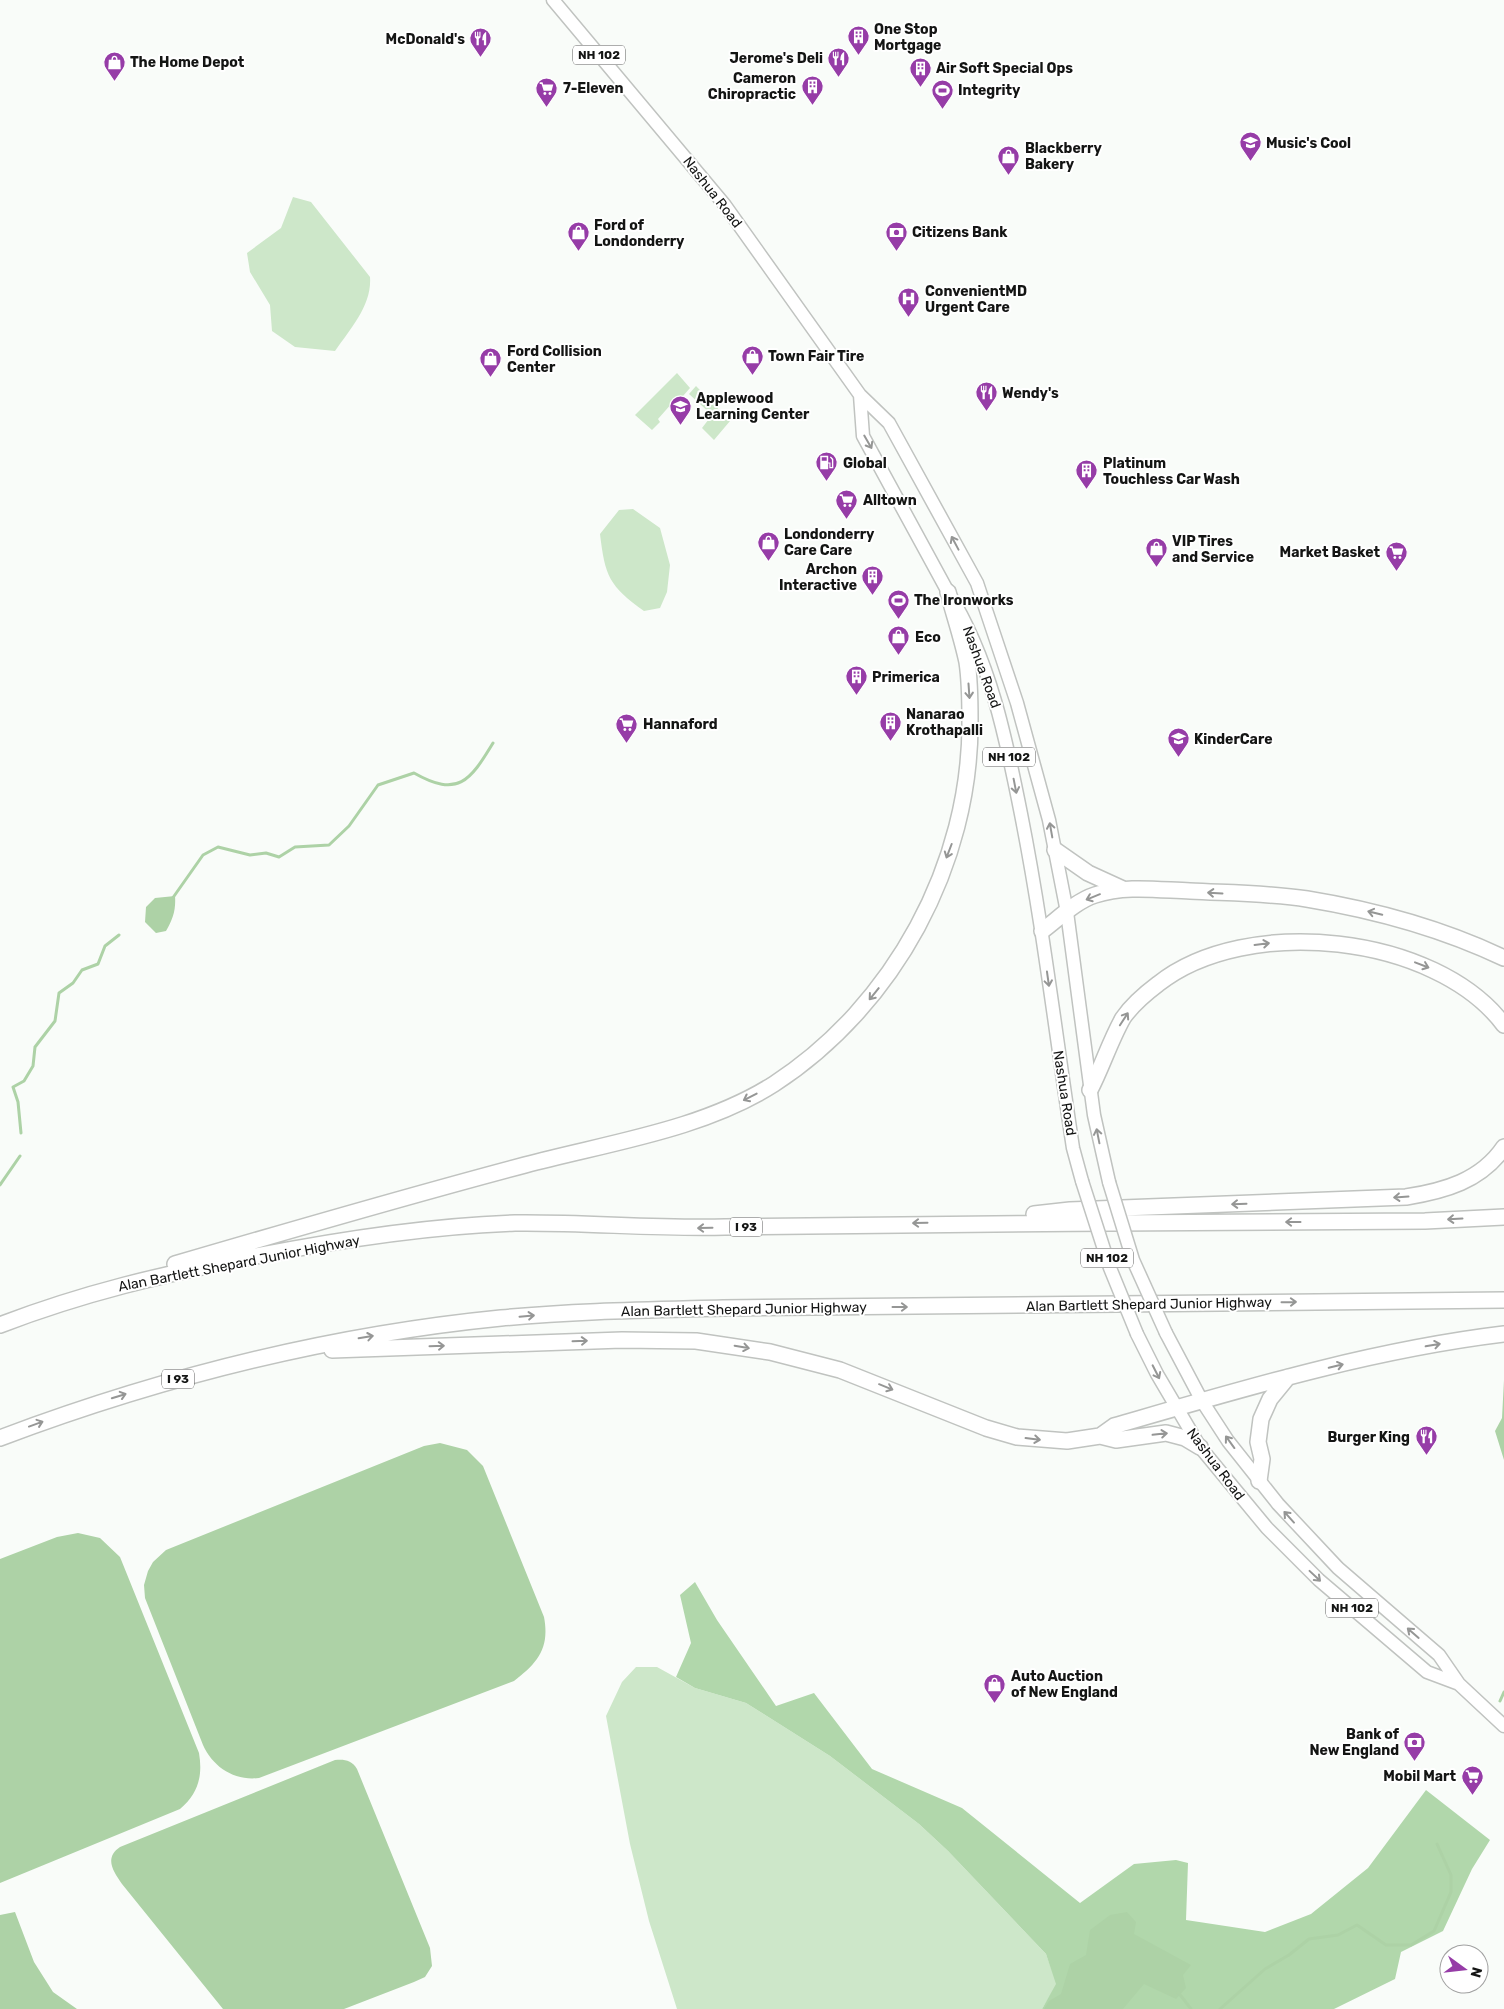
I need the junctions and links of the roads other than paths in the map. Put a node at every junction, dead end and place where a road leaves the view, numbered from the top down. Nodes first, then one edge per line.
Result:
1 (553, 0) edge
2 (860, 395) junction
3 (948, 592) junction
4 (1055, 850) junction
5 (1122, 889) junction
6 (1067, 912) junction
7 (1042, 931) junction
8 (1504, 958) edge
9 (1504, 1025) edge
10 (1090, 1090) junction
11 (1504, 1147) edge
12 (1504, 1217) edge
13 (952, 1223) junction
14 (103, 1289) junction
15 (1504, 1300) edge
16 (0, 1325) edge
17 (1504, 1334) edge
18 (284, 1352) junction
19 (1288, 1377) junction
20 (1202, 1401) junction
21 (1176, 1408) junction
22 (1100, 1436) junction
23 (0, 1438) edge
24 (1200, 1447) junction
25 (1259, 1481) junction
26 (1459, 1684) junction
27 (1504, 1726) edge

1 - 2 main road, Nashua Road / NH 102
2 -> 3 main road, Nashua Road / NH 102
4 -> 2 main road, Nashua Road / NH 102
3 -> 7 main road, Nashua Road / NH 102
3 -> 14 highway
4 - 5 highway
4 - 6 main road, Nashua Road / NH 102
5 -> 6 highway
8 -> 5 highway
6 - 7 highway
6 - 10 main road, Nashua Road / NH 102
7 -> 21 main road, Nashua Road / NH 102, bridge
10 -> 9 highway
20 -> 10 main road, Nashua Road / NH 102, bridge
11 -> 13 highway
12 -> 13 highway, Alan Bartlett Shepard Junior Highway / I 93
13 -> 14 highway, Alan Bartlett Shepard Junior Highway / I 93
14 - 16 highway, Alan Bartlett Shepard Junior Highway / I 93
18 -> 15 highway, Alan Bartlett Shepard Junior Highway / I 93
19 -> 17 highway
18 -> 22 highway
23 -> 18 highway, Alan Bartlett Shepard Junior Highway / I 93
19 - 20 highway
19 - 25 highway
20 - 21 highway
25 -> 20 main road, Nashua Road / NH 102
21 - 22 highway
21 - 24 main road, Nashua Road / NH 102
22 -> 24 highway
24 -> 26 main road, Nashua Road / NH 102
26 -> 25 main road, Nashua Road / NH 102
26 - 27 main road, Nashua Road / NH 102

